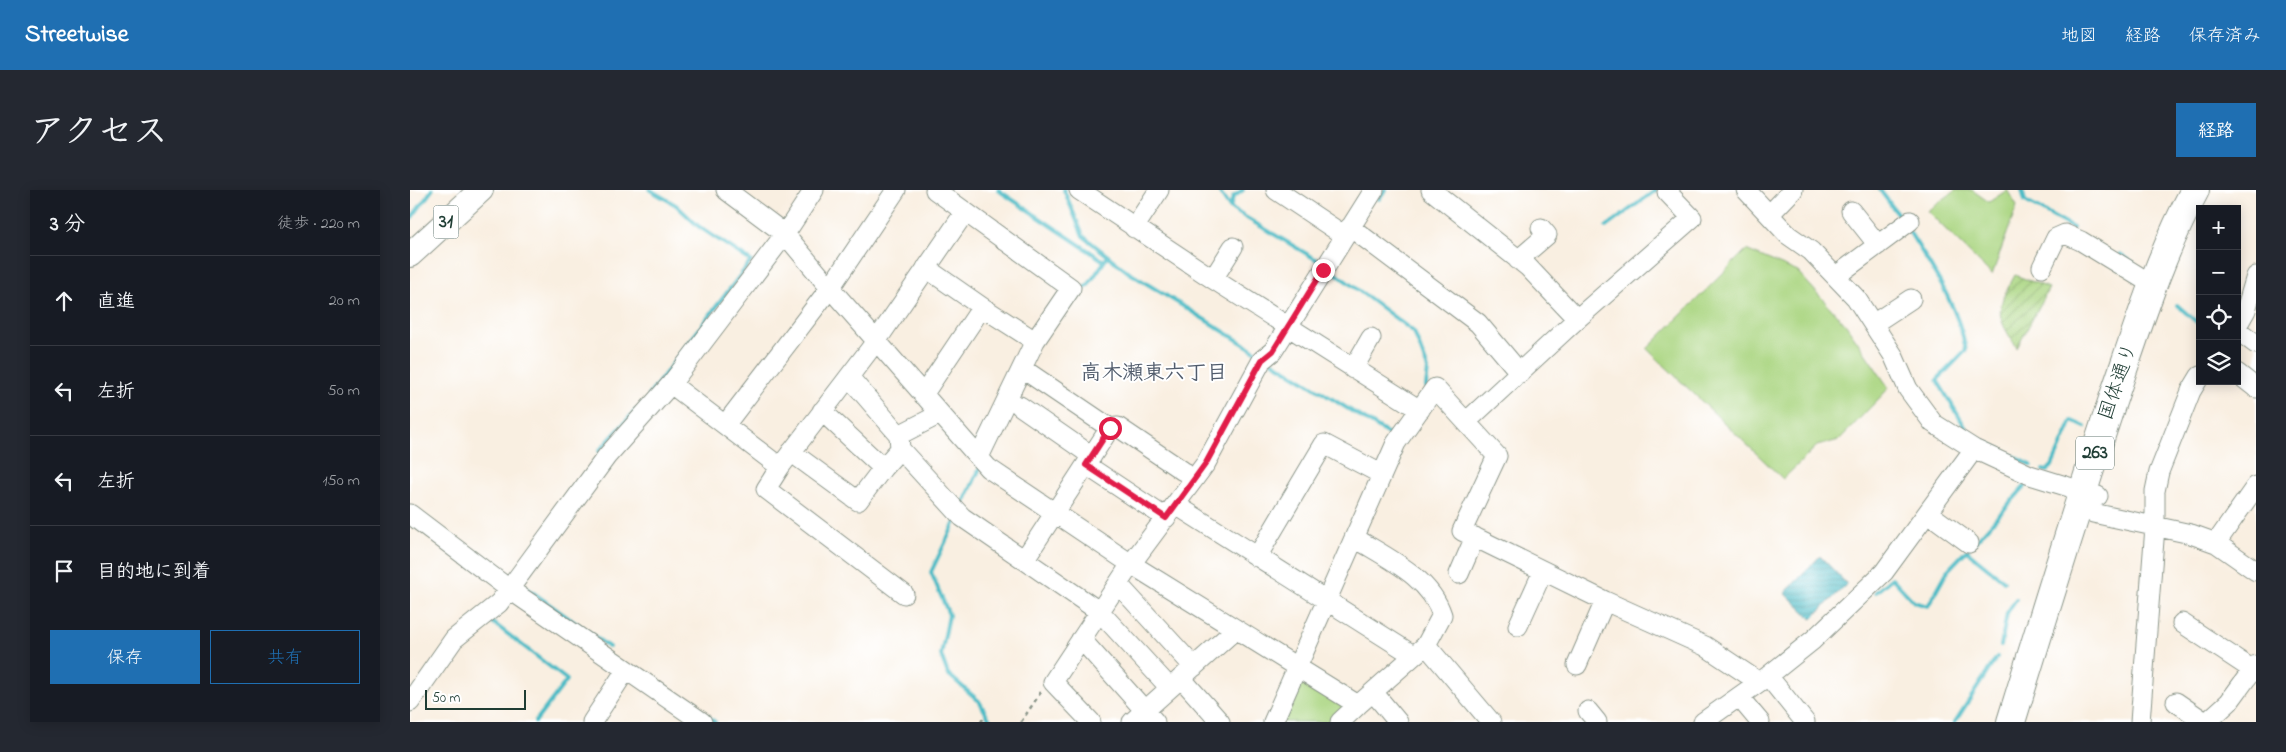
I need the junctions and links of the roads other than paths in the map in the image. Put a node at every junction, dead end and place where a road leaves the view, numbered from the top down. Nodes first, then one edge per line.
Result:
1 (481, 190) edge
2 (727, 190) edge
3 (814, 190) edge
4 (896, 190) edge
5 (935, 190) edge
6 (1079, 190) edge
7 (1159, 190) edge
8 (1276, 190) edge
9 (1374, 190) edge
10 (1431, 190) edge
11 (1670, 190) edge
12 (1746, 190) edge
13 (1793, 190) edge
14 (2197, 198) edge
15 (1851, 211) dead end
16 (965, 212) junction
17 (1770, 214) junction
18 (1906, 223) dead end
19 (1134, 228) junction
20 (1541, 228) dead end
21 (1353, 232) junction
22 (785, 234) junction
23 (1878, 245) junction
24 (1233, 247) dead end
25 (410, 255) edge
26 (1518, 260) junction
27 (2042, 267) dead end
28 (926, 268) junction
29 (1836, 276) junction
30 (2256, 276) edge
31 (1213, 279) junction
32 (2152, 284) junction
33 (830, 288) junction
34 (1911, 299) dead end
35 (982, 307) junction
36 (1577, 319) junction
37 (1873, 324) junction
38 (1288, 328) junction
39 (2243, 333) edge
40 (1372, 338) dead end
41 (877, 340) junction
42 (1035, 341) junction
43 (1353, 369) junction
44 (1027, 372) junction
45 (1520, 373) junction
46 (849, 377) junction
47 (2241, 377) edge
48 (2196, 383) edge
49 (671, 384) junction
50 (2256, 388) edge
51 (923, 395) junction
52 (1020, 406) dead end
53 (1415, 408) junction
54 (822, 412) junction
55 (940, 414) junction
56 (1466, 422) junction
57 (725, 425) junction
58 (1110, 428) junction
59 (900, 442) junction
60 (1974, 449) junction
61 (786, 459) junction
62 (1089, 460) junction
63 (983, 463) junction
64 (882, 468) junction
65 (1183, 470) dead end
66 (1377, 472) junction
67 (2256, 486) edge
68 (2091, 500) junction
69 (1171, 511) junction
70 (1928, 512) junction
71 (1056, 513) junction
72 (410, 514) edge
73 (2149, 526) junction
74 (1475, 537) junction
75 (1355, 538) junction
76 (1969, 543) dead end
77 (2216, 543) junction
78 (1257, 557) junction
79 (1024, 560) junction
80 (1131, 564) junction
81 (1543, 571) junction
82 (2256, 571) edge
83 (1459, 574) dead end
84 (1118, 584) junction
85 (904, 594) dead end
86 (500, 595) junction
87 (1323, 599) junction
88 (1605, 601) junction
89 (1100, 612) junction
90 (2182, 623) dead end
91 (1518, 626) dead end
92 (1236, 629) junction
93 (1081, 639) junction
94 (1420, 650) junction
95 (1294, 665) junction
96 (1577, 665) dead end
97 (2254, 668) edge
98 (626, 670) junction
99 (1181, 678) junction
100 (1767, 681) junction
101 (1373, 692) junction
102 (410, 702) edge
103 (1742, 702) junction
104 (2176, 702) dead end
105 (1358, 705) junction
106 (1144, 718) edge
107 (592, 722) edge
108 (702, 722) edge
109 (1091, 722) edge
110 (1220, 722) edge
111 (1273, 722) edge
112 (1340, 722) edge
113 (1398, 722) edge
114 (1491, 722) edge
115 (1703, 722) edge
116 (1760, 722) edge
117 (1805, 722) edge
118 (2011, 722) edge
119 (2027, 722) edge
120 (2140, 722) edge
121 (2206, 722) edge

1 - 25 main road, 31
2 - 22 street
3 - 22 street
4 - 33 street
5 - 16 street
6 - 19 street
7 - 19 street
8 - 21 street
9 - 21 street
10 - 26 street
11 - 36 street
12 - 17 street
13 - 17 street
14 - 32 highway, 国体通り / 263
14 - 68 highway, 国体通り / 263
15 - 23 street
16 - 28 street
16 - 42 street
17 - 29 street
18 - 23 street
19 - 31 street
20 - 26 street
21 - 38 street
21 - 45 street
22 - 33 street
22 - 49 street
23 - 29 street
24 - 31 street
26 - 36 street
27 - 32 street
28 - 35 street
28 - 41 street
29 - 37 street
30 - 39 street
31 - 38 street
32 - 68 highway, 国体通り / 263
33 - 41 street
33 - 57 street
34 - 37 street
35 - 42 street
35 - 51 street
36 - 45 street
37 - 60 street
38 - 43 street
38 - 69 street
40 - 43 street
41 - 46 street
41 - 51 street
42 - 44 street
43 - 53 street
44 - 58 street
44 - 63 street
45 - 56 street
46 - 54 street
46 - 59 street
47 - 50 street
48 - 73 street
49 - 57 street
49 - 86 street
51 - 55 street
52 - 62 street
53 - 56 street
53 - 66 street
54 - 61 street
54 - 64 street
55 - 59 street
55 - 63 street
56 - 74 street
57 - 61 street
58 - 62 street
58 - 65 street
59 - 64 street
59 - 79 street
60 - 68 street
60 - 70 street
61 - 64 street
61 - 85 street
62 - 69 street
62 - 71 street
63 - 71 street
66 - 75 street
66 - 78 street
67 - 77 street
68 - 73 street
68 - 118 highway, 国体通り / 263
68 - 119 highway, 国体通り / 263
69 - 78 street
69 - 80 street
70 - 76 street
70 - 100 street
71 - 79 street
71 - 80 street
72 - 86 street
73 - 77 street
73 - 120 street
74 - 81 street
74 - 83 street
75 - 87 street
75 - 94 street
77 - 82 street
78 - 87 street
79 - 89 street
80 - 84 street
80 - 92 street
81 - 88 street
81 - 91 street
84 - 89 street
84 - 99 street
86 - 98 street
86 - 102 street
87 - 94 street
87 - 95 street
88 - 96 street
88 - 100 street
89 - 93 street
89 - 99 street
90 - 97 street
92 - 95 street
92 - 99 street
93 - 106 street
93 - 109 street
94 - 101 street
94 - 114 street
95 - 105 street
95 - 111 street
97 - 121 street
98 - 107 street
98 - 108 street
99 - 106 street
99 - 110 street
100 - 103 street
100 - 117 street
101 - 105 street
101 - 113 street
103 - 115 street
103 - 116 street
104 - 121 street
105 - 112 street

